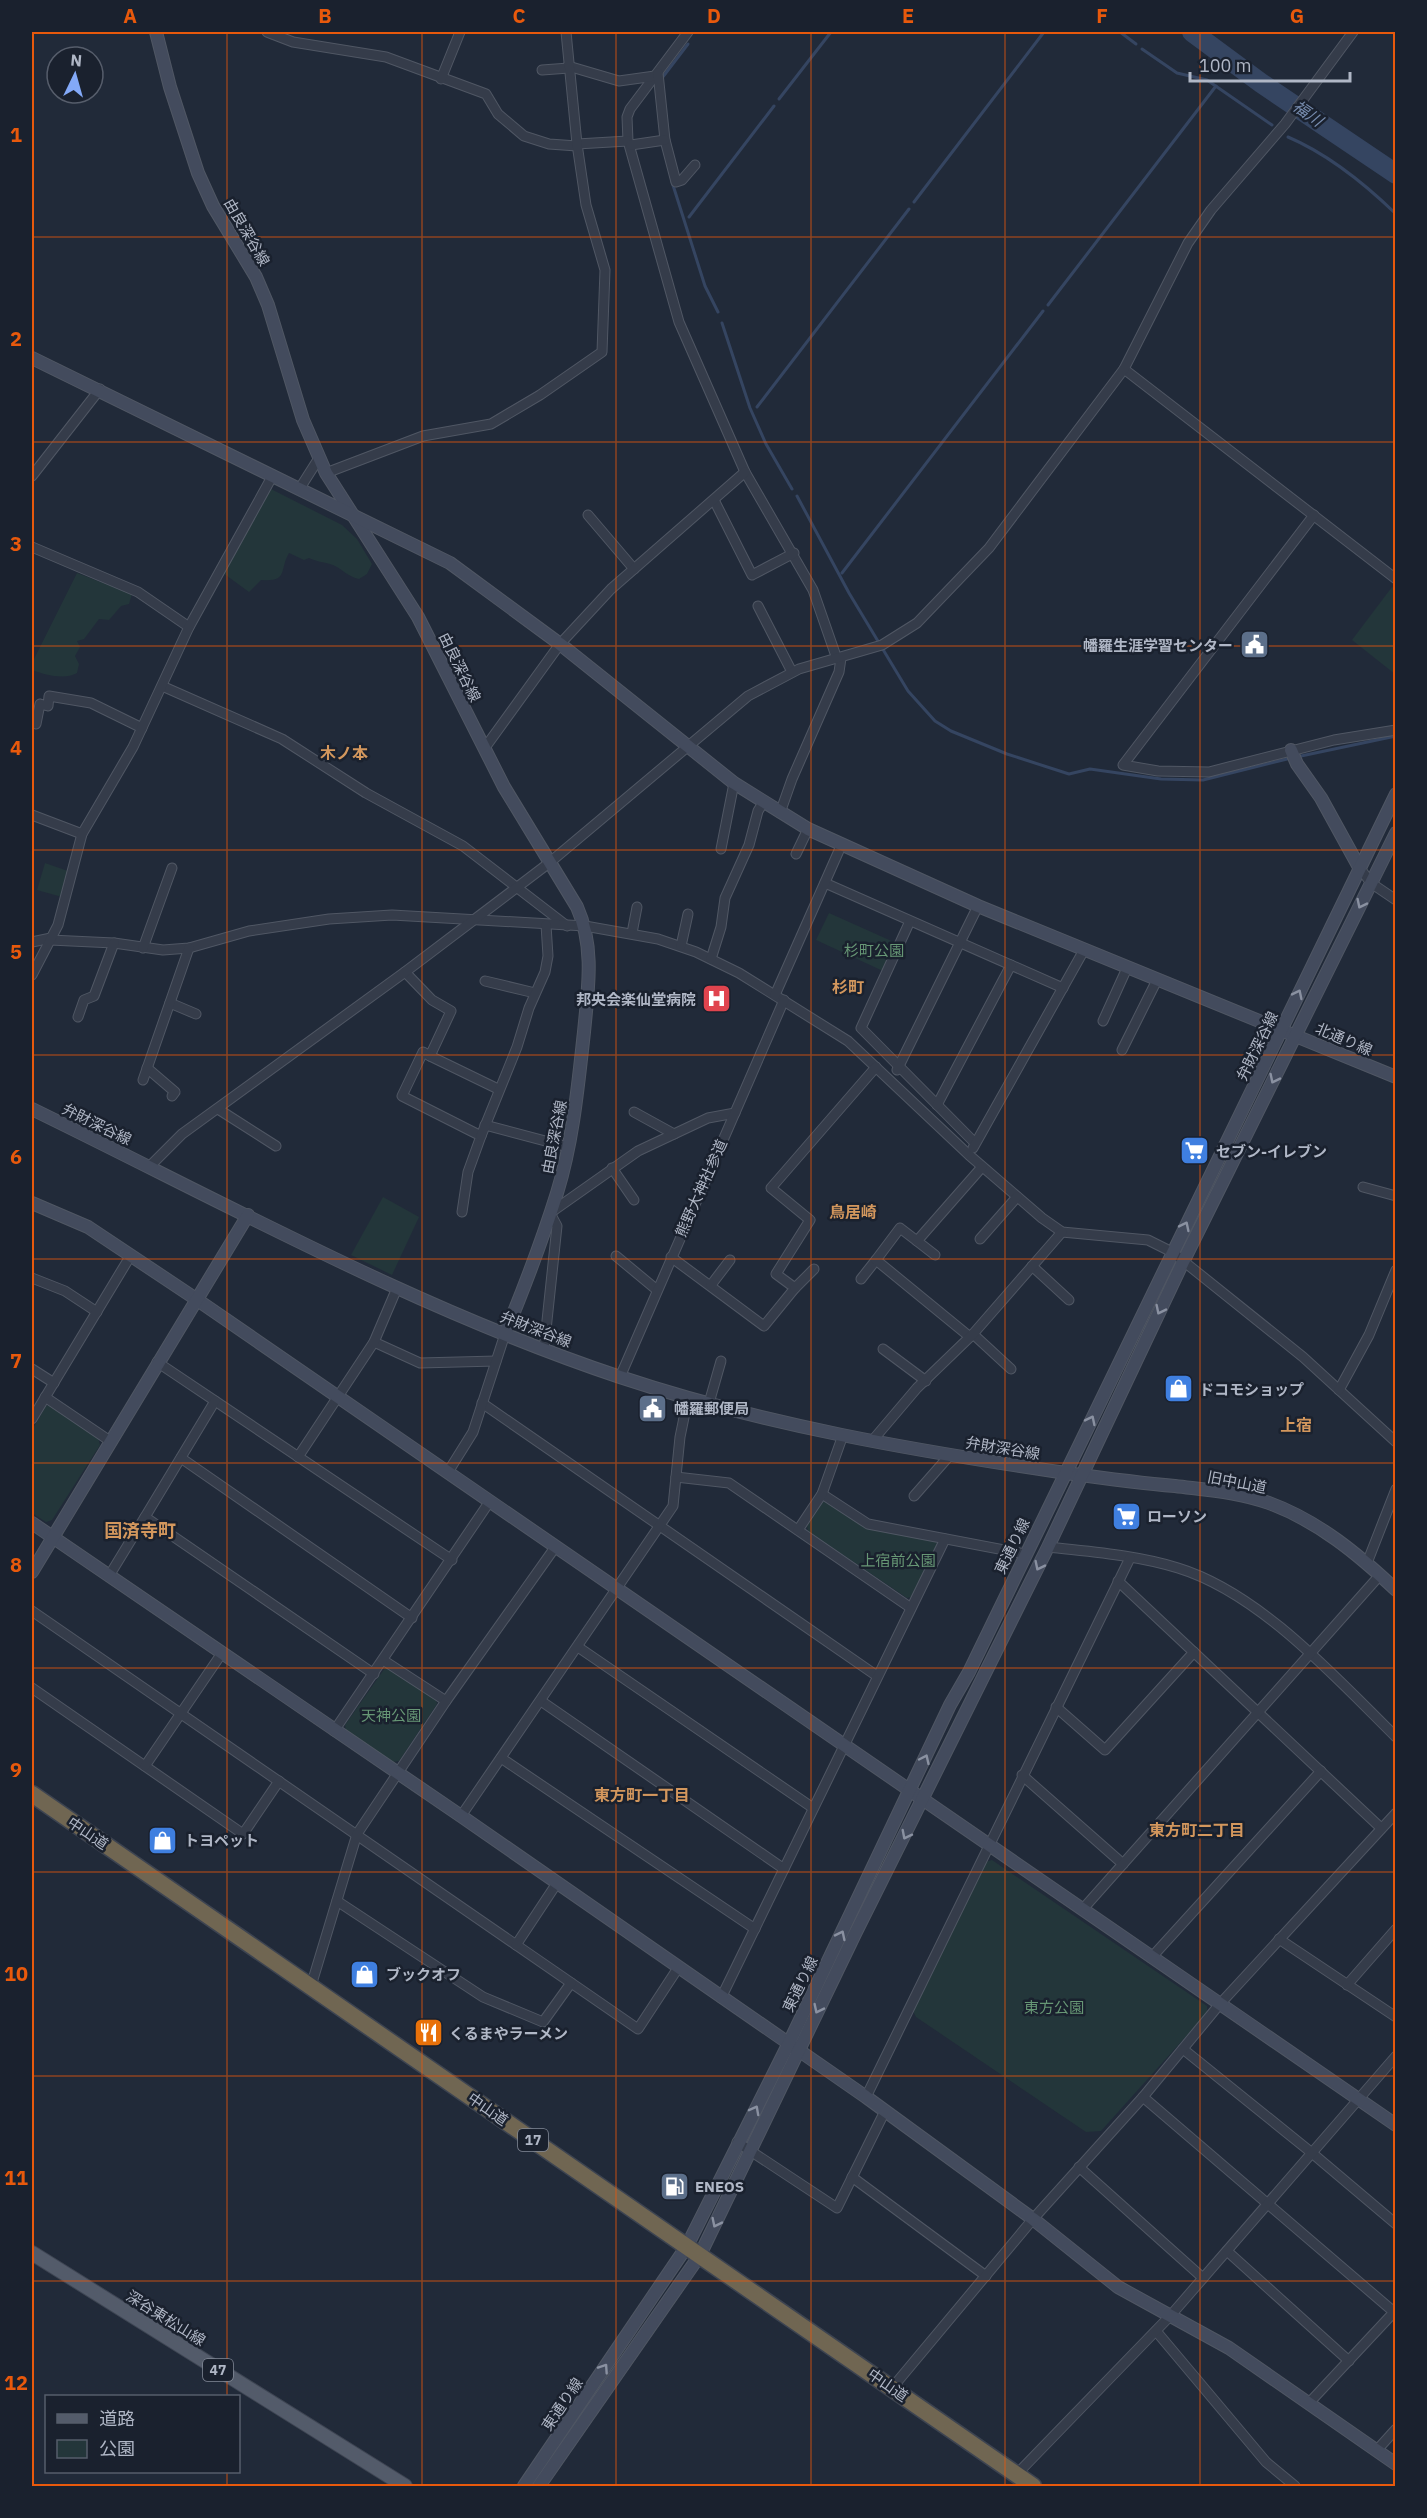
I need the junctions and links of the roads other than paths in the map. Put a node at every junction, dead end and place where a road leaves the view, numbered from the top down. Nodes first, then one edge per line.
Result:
1 (156, 32) edge
2 (267, 32) edge
3 (460, 32) edge
4 (566, 32) edge
5 (688, 32) edge
6 (1353, 32) edge
7 (569, 67) junction
8 (542, 70) dead end
9 (656, 74) junction
10 (441, 79) junction
11 (665, 140) junction
12 (629, 143) junction
13 (577, 145) junction
14 (695, 165) dead end
15 (32, 358) edge
16 (1124, 369) junction
17 (100, 389) junction
18 (319, 458) junction
19 (744, 472) junction
20 (326, 473) junction
21 (273, 475) junction
22 (32, 476) edge
23 (300, 488) junction
24 (714, 500) junction
25 (350, 512) junction
26 (588, 515) dead end
27 (1314, 515) junction
28 (32, 547) edge
29 (794, 553) junction
30 (634, 569) junction
31 (1395, 579) edge
32 (758, 606) dead end
33 (189, 627) junction
34 (560, 644) junction
35 (839, 659) junction
36 (792, 672) junction
37 (162, 686) junction
38 (32, 723) edge
39 (142, 728) junction
40 (1395, 730) edge
41 (686, 747) junction
42 (484, 749) junction
43 (1291, 750) junction
44 (734, 783) junction
45 (1395, 794) edge
46 (763, 802) junction
47 (780, 813) junction
48 (32, 815) edge
49 (808, 829) junction
50 (1395, 833) edge
51 (82, 834) junction
52 (841, 846) junction
53 (721, 849) dead end
54 (796, 854) dead end
55 (549, 863) junction
56 (1359, 867) junction
57 (171, 868) dead end
58 (825, 883) junction
59 (1371, 883) junction
60 (516, 886) junction
61 (1395, 900) edge
62 (978, 906) junction
63 (636, 907) dead end
64 (688, 914) dead end
65 (472, 920) junction
66 (910, 921) junction
67 (546, 925) junction
68 (567, 926) junction
69 (585, 926) junction
70 (632, 933) junction
71 (51, 939) junction
72 (32, 942) edge
73 (962, 942) junction
74 (114, 943) junction
75 (681, 946) junction
76 (143, 948) junction
77 (189, 948) junction
78 (1084, 950) junction
79 (711, 959) junction
80 (1011, 965) junction
81 (1127, 968) junction
82 (405, 972) junction
83 (32, 975) edge
84 (1157, 980) junction
85 (485, 981) dead end
86 (1062, 988) junction
87 (535, 993) junction
88 (775, 995) junction
89 (784, 1000) junction
90 (170, 1003) junction
91 (196, 1014) dead end
92 (78, 1017) dead end
93 (1103, 1021) dead end
94 (1282, 1029) junction
95 (1296, 1035) junction
96 (1122, 1050) dead end
97 (430, 1056) junction
98 (876, 1067) junction
99 (899, 1067) junction
100 (147, 1068) junction
101 (1395, 1077) edge
102 (143, 1080) dead end
103 (892, 1081) junction
104 (498, 1089) junction
105 (172, 1096) dead end
106 (937, 1105) junction
107 (32, 1109) edge
108 (218, 1109) junction
109 (634, 1112) dead end
110 (735, 1113) junction
111 (485, 1125) junction
112 (674, 1134) junction
113 (481, 1136) junction
114 (975, 1143) junction
115 (276, 1146) dead end
116 (568, 1147) junction
117 (969, 1155) junction
118 (149, 1167) junction
119 (982, 1167) junction
120 (612, 1168) junction
121 (1363, 1187) dead end
122 (1395, 1196) edge
123 (1017, 1197) junction
124 (634, 1200) dead end
125 (32, 1203) edge
126 (462, 1212) dead end
127 (550, 1213) junction
128 (248, 1215) junction
129 (1062, 1232) junction
130 (980, 1239) dead end
131 (917, 1241) junction
132 (1172, 1252) junction
133 (131, 1255) junction
134 (935, 1255) dead end
135 (616, 1256) dead end
136 (671, 1257) junction
137 (730, 1260) dead end
138 (876, 1260) junction
139 (1183, 1262) junction
140 (1032, 1266) junction
141 (814, 1269) dead end
142 (1395, 1270) edge
143 (32, 1278) edge
144 (861, 1279) dead end
145 (711, 1285) junction
146 (397, 1288) junction
147 (795, 1288) junction
148 (657, 1290) junction
149 (196, 1299) junction
150 (1069, 1300) dead end
151 (97, 1312) junction
152 (505, 1334) junction
153 (972, 1336) junction
154 (374, 1342) junction
155 (883, 1349) dead end
156 (544, 1350) junction
157 (496, 1360) junction
158 (721, 1361) dead end
159 (157, 1362) junction
160 (32, 1369) edge
161 (1011, 1369) dead end
162 (620, 1377) junction
163 (926, 1381) junction
164 (54, 1383) junction
165 (1339, 1390) junction
166 (45, 1397) junction
167 (339, 1397) junction
168 (688, 1398) junction
169 (215, 1401) junction
170 (482, 1403) junction
171 (709, 1403) junction
172 (32, 1419) edge
173 (843, 1435) junction
174 (110, 1441) junction
175 (872, 1441) junction
176 (1395, 1442) edge
177 (950, 1455) junction
178 (298, 1457) junction
179 (181, 1458) junction
180 (448, 1472) junction
181 (1065, 1473) junction
182 (1082, 1475) junction
183 (676, 1477) junction
184 (1395, 1489) edge
185 (822, 1494) junction
186 (914, 1496) dead end
187 (490, 1501) junction
188 (145, 1517) junction
189 (32, 1522) edge
190 (661, 1527) junction
191 (798, 1530) junction
192 (53, 1538) junction
193 (945, 1539) junction
194 (556, 1546) junction
195 (1048, 1547) junction
196 (1025, 1554) junction
197 (1130, 1558) junction
198 (452, 1560) junction
199 (1367, 1563) junction
200 (32, 1572) edge
201 (109, 1575) junction
202 (1380, 1575) junction
203 (1118, 1581) junction
204 (618, 1589) junction
205 (1395, 1590) edge
206 (911, 1608) junction
207 (32, 1611) edge
208 (412, 1618) junction
209 (578, 1647) junction
210 (1194, 1652) junction
211 (222, 1653) junction
212 (1311, 1654) junction
213 (383, 1660) junction
214 (374, 1674) junction
215 (877, 1676) junction
216 (32, 1688) edge
217 (446, 1701) junction
218 (541, 1701) junction
219 (1056, 1707) junction
220 (1258, 1713) junction
221 (180, 1714) junction
222 (334, 1731) junction
223 (1395, 1737) edge
224 (843, 1744) junction
225 (501, 1758) junction
226 (145, 1766) junction
227 (1321, 1771) junction
228 (398, 1774) junction
229 (1022, 1775) junction
230 (279, 1781) junction
231 (910, 1790) junction
232 (32, 1794) edge
233 (924, 1800) junction
234 (813, 1808) junction
235 (1395, 1813) edge
236 (461, 1816) junction
237 (1381, 1828) junction
238 (357, 1834) junction
239 (989, 1846) junction
240 (1123, 1864) junction
241 (784, 1869) junction
242 (557, 1883) junction
243 (337, 1901) junction
244 (1082, 1910) junction
245 (755, 1929) junction
246 (1395, 1929) edge
247 (1279, 1939) junction
248 (516, 1945) junction
249 (1151, 1958) junction
250 (678, 1968) junction
251 (571, 1983) junction
252 (1347, 1985) junction
253 (311, 1986) junction
254 (721, 1998) junction
255 (1219, 2005) junction
256 (1395, 2018) edge
257 (793, 2048) junction
258 (1183, 2049) junction
259 (1395, 2056) edge
260 (866, 2097) junction
261 (1143, 2097) junction
262 (1358, 2100) junction
263 (885, 2111) junction
264 (1395, 2125) edge
265 (737, 2142) junction
266 (751, 2151) junction
267 (1312, 2152) junction
268 (1079, 2167) junction
269 (852, 2177) junction
270 (1267, 2205) junction
271 (1033, 2219) junction
272 (1395, 2224) edge
273 (693, 2251) junction
274 (1227, 2251) junction
275 (32, 2253) edge
276 (986, 2276) junction
277 (1203, 2278) junction
278 (1395, 2311) edge
279 (1171, 2315) junction
280 (1156, 2331) junction
281 (1349, 2361) junction
282 (892, 2388) junction
283 (1310, 2403) junction
284 (1395, 2429) edge
285 (1377, 2450) junction
286 (1395, 2464) edge
287 (1016, 2475) junction
288 (405, 2487) edge
289 (524, 2487) edge
290 (539, 2487) edge
291 (1033, 2487) edge
292 (1295, 2487) edge

1 - 18 street, 由良深谷線
2 - 10 street
3 - 10 street
4 - 7 street
5 - 9 street
6 - 16 street
7 - 8 street
7 - 9 street
7 - 13 street
9 - 11 street
9 - 12 street
10 - 13 street
11 - 12 street
11 - 14 street
12 - 13 street
12 - 19 street
13 - 20 street
15 - 17 street, 北通り線
16 - 27 street
16 - 35 street
17 - 21 street, 北通り線
17 - 22 street
18 - 20 street, 由良深谷線
18 - 23 street
19 - 24 street
19 - 29 street
20 - 25 street, 由良深谷線
21 - 23 street, 北通り線
21 - 33 street
23 - 25 street, 北通り線
24 - 29 street
24 - 30 street
25 - 34 street, 北通り線
25 - 42 street, 由良深谷線
26 - 30 street
27 - 31 street
27 - 43 street
28 - 33 street
29 - 35 street
30 - 34 street
32 - 36 street
33 - 37 street
34 - 41 street, 北通り線
34 - 42 street
35 - 36 street
35 - 47 street
36 - 41 street
37 - 39 street
37 - 60 street
38 - 39 street
39 - 51 street
40 - 43 street
41 - 44 street, 北通り線
41 - 55 street
42 - 55 street, 由良深谷線
43 - 56 street
44 - 46 street, 北通り線
44 - 53 street
45 - 56 street, 弁財深谷線
46 - 47 street, 北通り線
46 - 79 street
47 - 49 street, 北通り線
48 - 51 street
49 - 52 street, 北通り線
49 - 54 street
50 - 59 street, 弁財深谷線
51 - 71 street
52 - 58 street
52 - 62 street, 北通り線
55 - 60 street
55 - 69 street, 由良深谷線
56 - 59 street
94 -> 56 street, 弁財深谷線
57 - 76 street
58 - 66 street
58 - 88 street
59 - 61 street
59 -> 95 street, 弁財深谷線
60 - 65 street
60 - 68 street
62 - 73 street
62 - 78 street, 北通り線
63 - 70 street
64 - 75 street
65 - 67 street
65 - 77 street
65 - 82 street
66 - 73 street
66 - 99 street
67 - 68 street
67 - 87 street
68 - 69 street
69 - 70 street
69 - 116 street, 由良深谷線
70 - 75 street
71 - 72 street
71 - 74 street
71 - 83 street
73 - 80 street
73 - 99 street
74 - 76 street
74 - 92 street
75 - 79 street
76 - 77 street
77 - 90 street
78 - 81 street, 北通り線
78 - 86 street
79 - 88 street
80 - 86 street
80 - 106 street
81 - 84 street, 北通り線
81 - 93 street
82 - 97 street
82 - 108 street
84 - 94 street, 北通り線
84 - 96 street
85 - 87 street
86 - 114 street
87 - 104 street
88 - 89 street
89 - 98 street
89 - 110 street, 熊野大神社参道
90 - 91 street
90 - 100 street
94 - 95 street, 北通り線
132 -> 94 street, 弁財深谷線
95 - 101 street, 北通り線
95 -> 139 street, 弁財深谷線
97 - 104 street
97 - 113 street
98 - 103 street
98 - 147 street
99 - 103 street
99 - 106 street
100 - 102 street
100 - 105 street
103 - 117 street
104 - 111 street
106 - 114 street
107 - 118 street, 弁財深谷線
108 - 115 street
108 - 118 street
109 - 112 street
110 - 112 street
110 - 136 street, 熊野大神社参道
111 - 113 street
111 - 116 street
112 - 120 street
113 - 126 street
114 - 117 street
116 - 127 street, 由良深谷線
117 - 119 street
118 - 128 street, 弁財深谷線
119 - 123 street
119 - 131 street
120 - 124 street
120 - 127 street
121 - 122 street
123 - 129 street
123 - 130 street
125 - 133 street
127 - 152 street, 由良深谷線
127 - 156 street
128 - 146 street, 弁財深谷線
128 - 149 street
129 - 132 street
129 - 140 street
131 - 134 street
131 - 138 street
132 - 139 street
181 -> 132 street, 弁財深谷線
133 - 149 street
133 - 151 street
135 - 148 street
136 - 145 street
136 - 148 street, 熊野大神社参道
137 - 145 street
138 - 144 street
138 - 153 street
139 - 165 street
139 -> 182 street, 弁財深谷線
140 - 150 street
140 - 153 street
141 - 147 street
142 - 165 street
143 - 151 street
145 - 147 street
146 - 152 street, 弁財深谷線
146 - 154 street
148 - 162 street, 熊野大神社参道
149 - 159 street
149 - 167 street
151 - 164 street
152 - 156 street, 弁財深谷線
152 - 157 street
153 - 161 street
153 - 163 street
154 - 157 street
154 - 167 street
155 - 163 street
156 - 162 street, 弁財深谷線
157 - 170 street
158 - 171 street
159 - 169 street
159 - 174 street
160 - 164 street
162 - 168 street, 弁財深谷線
163 - 175 street
164 - 166 street
165 - 176 street
166 - 172 street
166 - 174 street
167 - 178 street
167 - 180 street
168 - 171 street, 弁財深谷線
168 - 183 street
169 - 178 street
169 - 179 street
170 - 180 street
170 - 190 street
171 - 173 street, 弁財深谷線
173 - 175 street, 弁財深谷線
173 - 185 street
174 - 192 street
175 - 177 street, 弁財深谷線
177 - 181 street, 弁財深谷線
177 - 186 street
178 - 198 street
179 - 188 street
179 - 208 street
180 - 187 street
181 - 182 street, 弁財深谷線
181 - 196 street, 東通り線
182 - 195 street, 東通り線
182 - 199 street, 旧中山道
183 - 190 street
183 - 191 street
184 - 199 street
185 - 191 street
185 - 193 street
187 - 194 street
187 - 198 street
188 - 201 street
188 - 214 street
189 - 192 street
190 - 204 street
190 - 215 street
191 - 206 street
192 - 200 street
192 - 201 street
193 - 196 street
193 - 206 street
194 - 204 street
194 - 217 street
195 - 197 street
195 -> 233 street, 東通り線
231 -> 196 street, 東通り線
197 - 203 street
197 - 212 street
198 - 208 street
199 - 202 street, 旧中山道
201 - 211 street
202 - 205 street, 旧中山道
202 - 212 street
203 - 210 street
203 - 219 street
204 - 209 street
204 - 224 street
206 - 215 street
207 - 221 street
208 - 213 street
209 - 218 street
209 - 234 street
210 - 219 street
210 - 220 street
211 - 221 street
211 - 222 street
212 - 220 street
212 - 223 street
213 - 214 street
213 - 217 street
214 - 222 street
215 - 224 street
216 - 226 street
217 - 228 street
218 - 225 street
218 - 241 street
219 - 229 street
220 - 227 street
220 - 240 street
221 - 226 street
221 - 230 street
222 - 228 street
224 - 231 street
224 - 234 street
225 - 236 street
225 - 245 street
226 - 230 street
227 - 237 street
227 - 249 street
228 - 236 street
228 - 238 street
229 - 239 street
229 - 240 street
230 - 238 street
231 - 233 street
257 -> 231 street, 東通り線
232 - 253 highway, 中山道 / 17
233 - 239 street
233 -> 257 street, 東通り線
234 - 241 street
235 - 237 street
236 - 242 street
237 - 247 street
238 - 243 street
238 - 248 street
239 - 244 street
239 - 260 street
240 - 244 street
241 - 245 street
242 - 248 street
242 - 250 street
243 - 251 street
243 - 253 street
244 - 249 street
245 - 254 street
246 - 252 street
247 - 252 street
247 - 255 street
248 - 251 street
249 - 255 street
250 - 251 street
250 - 254 street
252 - 256 street
253 - 273 highway, 中山道 / 17
254 - 257 street
255 - 258 street
255 - 262 street
257 - 260 street
265 -> 257 street, 東通り線
257 - 266 street, 東通り線
258 - 261 street
258 - 267 street
259 - 262 street
260 - 263 street
261 - 268 street
261 - 270 street
262 - 264 street
262 - 267 street
263 - 269 street
263 - 271 street
265 - 266 street
265 - 273 street, 東通り線
266 - 269 street
266 -> 273 street, 東通り線
267 - 270 street
267 - 272 street
268 - 271 street
268 - 277 street
269 - 276 street
270 - 274 street
270 - 278 street
271 - 276 street
271 - 279 street
273 - 282 highway, 中山道 / 17
289 -> 273 street, 東通り線
273 - 290 street, 東通り線
274 - 277 street
274 - 281 street
275 - 288 main road, 深谷東松山線 / 47
276 - 282 street
277 - 279 street
278 - 281 street
279 - 280 street
279 - 283 street
280 - 287 street
280 - 292 street
281 - 283 street
282 - 287 highway, 中山道 / 17
283 - 285 street
284 - 285 street
285 - 286 street
287 - 291 highway, 中山道 / 17

